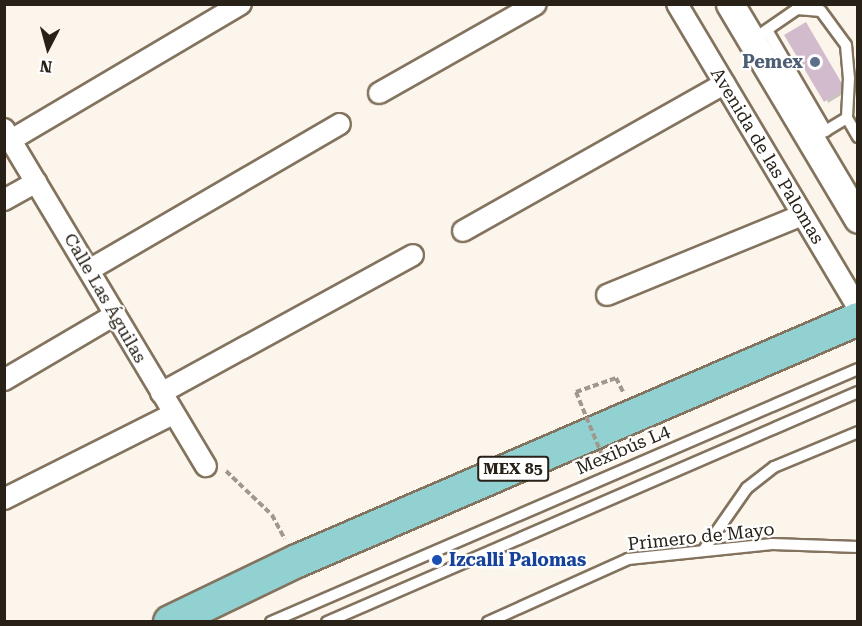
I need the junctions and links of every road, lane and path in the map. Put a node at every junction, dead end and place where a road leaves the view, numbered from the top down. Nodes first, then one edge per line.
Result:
1 (241, 4) edge
2 (536, 4) edge
3 (677, 4) edge
4 (730, 4) edge
5 (759, 35) junction
6 (724, 84) junction
7 (379, 93) dead end
8 (847, 118) junction
9 (340, 124) dead end
10 (8, 134) edge
11 (818, 135) junction
12 (858, 137) edge
13 (36, 182) junction
14 (849, 188) edge
15 (4, 200) edge
16 (802, 214) junction
17 (858, 219) edge
18 (463, 231) dead end
19 (412, 255) dead end
20 (89, 270) junction
21 (607, 295) dead end
22 (858, 308) edge
23 (115, 315) junction
24 (858, 319) edge
25 (858, 369) edge
26 (616, 378) dead end
27 (4, 380) edge
28 (858, 392) edge
29 (161, 393) junction
30 (173, 414) junction
31 (858, 432) edge
32 (604, 460) dead end
33 (206, 466) joint
34 (4, 499) edge
35 (858, 547) edge
36 (703, 551) junction
37 (297, 561) junction
38 (170, 621) edge
39 (271, 621) edge
40 (327, 621) edge
41 (488, 621) edge

1 - 10 street
2 - 7 street
3 - 6 street, Avenida de las Palomas
4 - 5 main road
5 - 8 lane
5 - 11 main road
6 - 16 street, Avenida de las Palomas
6 - 18 street
8 - 11 lane
8 - 12 lane
9 - 20 street
10 - 13 street, Calle Las Águilas
11 - 14 main road
13 - 15 street
13 - 20 street, Calle Las Águilas
14 - 17 main road
16 - 21 street
16 - 22 street, Avenida de las Palomas
19 - 29 street
20 - 23 street, Calle Las Águilas
23 - 27 street
23 - 29 street, Calle Las Águilas
24 - 37 main road, MEX 85
25 - 39 lane, Mexibús L4
26 - 32 path, bridge
28 - 40 lane
29 - 30 street, Calle Las Águilas
30 - 33 street, Calle Las Águilas
30 - 34 street
31 - 36 lane
33 - 37 path
35 - 36 lane, Primero de Mayo
36 - 41 lane, Primero de Mayo
37 - 38 main road, MEX 85

